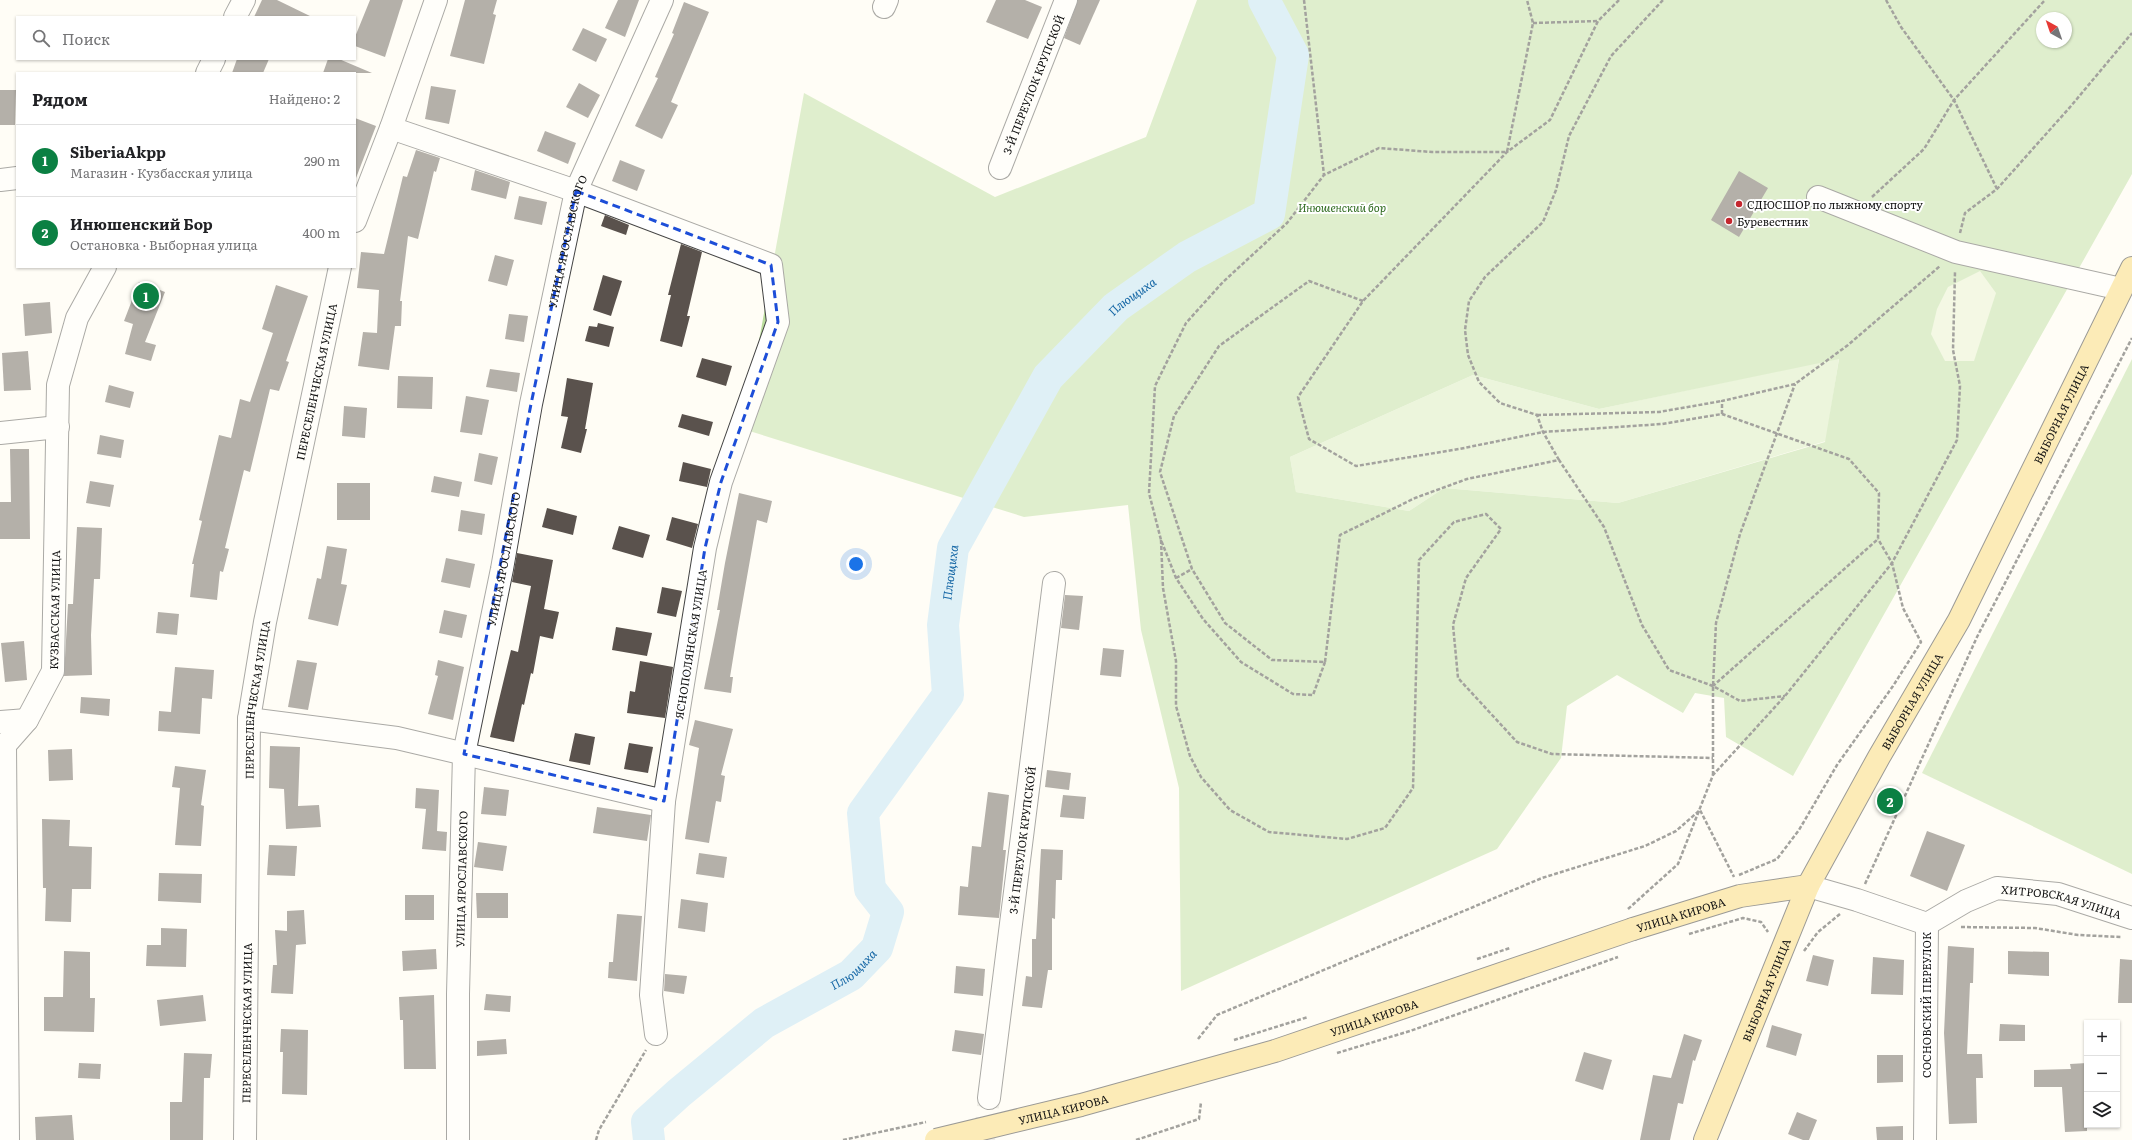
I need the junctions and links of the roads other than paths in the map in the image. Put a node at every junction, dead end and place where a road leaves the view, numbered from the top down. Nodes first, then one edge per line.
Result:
1 (244, 0) edge
2 (436, 0) edge
3 (662, 0) edge
4 (1066, 0) edge
5 (236, 16) edge
6 (214, 60) edge
7 (208, 72) edge
8 (391, 128) junction
9 (1000, 168) dead end
10 (16, 178) edge
11 (0, 180) edge
12 (576, 191) junction
13 (1818, 197) dead end
14 (356, 218) edge
15 (104, 268) edge
16 (340, 268) edge
17 (2132, 268) edge
18 (2121, 289) junction
19 (58, 427) junction
20 (0, 433) edge
21 (1054, 583) dead end
22 (249, 719) junction
23 (27, 720) junction
24 (0, 722) edge
25 (464, 754) junction
26 (664, 800) junction
27 (1808, 886) junction
28 (1927, 924) junction
29 (2128, 927) edge
30 (656, 1034) road end
31 (989, 1098) tunnel mouth
32 (933, 1131) edge
33 (8, 1140) edge
34 (245, 1140) edge
35 (458, 1140) edge
36 (1705, 1140) edge
37 (1925, 1140) edge

1 - 5 street
2 - 8 street
3 - 12 street, УЛИЦА ЯРОСЛАВСКОГО
4 - 9 street, 3-Й ПЕРЕУЛОК КРУПСКОЙ
6 - 7 street
8 - 12 street
8 - 14 street
10 - 11 street
12 - 25 street, УЛИЦА ЯРОСЛАВСКОГО
12 - 26 street, ЯСНОПОЛЯНСКАЯ УЛИЦА
13 - 18 street
15 - 19 street, КУЗБАССКАЯ УЛИЦА
16 - 22 street, ПЕРЕСЕЛЕНЧЕСКАЯ УЛИЦА
17 - 18 main road, ВЫБОРНАЯ УЛИЦА
18 - 27 main road, ВЫБОРНАЯ УЛИЦА
19 - 20 street
19 - 23 street, КУЗБАССКАЯ УЛИЦА
21 - 31 street, 3-Й ПЕРЕУЛОК КРУПСКОЙ
22 - 25 street
22 - 34 street, ПЕРЕСЕЛЕНЧЕСКАЯ УЛИЦА
23 - 24 street
23 - 33 street, КУЗБАССКАЯ УЛИЦА
25 - 26 street
25 - 35 street, УЛИЦА ЯРОСЛАВСКОГО
26 - 30 street, ЯСНОПОЛЯНСКАЯ УЛИЦА
27 - 28 street, СОСНОВСКИЙ ПЕРЕУЛОК
27 - 32 main road, УЛИЦА КИРОВА, bridge
27 - 36 main road, ВЫБОРНАЯ УЛИЦА
28 - 29 street, ХИТРОВСКАЯ УЛИЦА
28 - 37 street, СОСНОВСКИЙ ПЕРЕУЛОК

